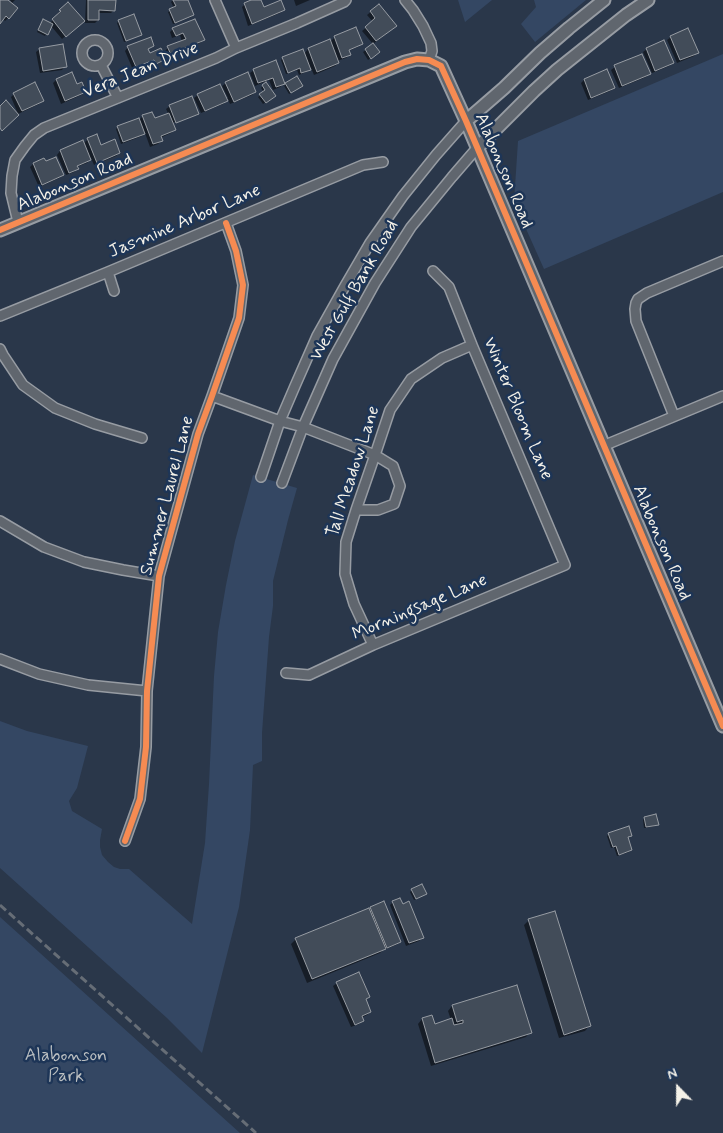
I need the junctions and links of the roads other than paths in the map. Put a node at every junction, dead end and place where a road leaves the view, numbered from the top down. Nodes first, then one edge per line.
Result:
1 (215, 0) edge
2 (346, 0) edge
3 (405, 0) edge
4 (604, 0) edge
5 (648, 0) edge
6 (236, 48) junction
7 (429, 60) junction
8 (101, 65) dead end
9 (118, 98) junction
10 (466, 121) junction
11 (477, 148) junction
12 (383, 162) dead end
13 (18, 222) junction
14 (226, 223) junction
15 (0, 230) edge
16 (723, 261) edge
17 (433, 271) dead end
18 (108, 272) junction
19 (114, 291) dead end
20 (0, 316) edge
21 (472, 344) junction
22 (0, 349) edge
23 (212, 396) junction
24 (723, 396) edge
25 (674, 416) junction
26 (280, 421) junction
27 (303, 427) junction
28 (142, 438) dead end
29 (603, 446) junction
30 (375, 455) junction
31 (261, 477) dead end
32 (282, 483) dead end
33 (356, 510) junction
34 (0, 521) edge
35 (565, 565) joint
36 (159, 576) junction
37 (373, 645) junction
38 (0, 659) edge
39 (286, 673) dead end
40 (147, 691) junction
41 (723, 726) edge
42 (125, 841) dead end

1 - 6 street
2 - 6 street, Vera Jean Drive
3 - 7 street
4 - 10 street, West Gulf Bank Road
5 - 11 street, West Gulf Bank Road
6 - 9 street, Vera Jean Drive
7 - 10 street, Alabonson Road
7 - 13 street, Alabonson Road
8 - 9 street
9 - 13 street, Vera Jean Drive
10 - 11 street, Alabonson Road
10 - 26 street, West Gulf Bank Road
11 - 27 street, West Gulf Bank Road
11 - 29 street, Alabonson Road
12 - 14 street, Jasmine Arbor Lane
13 - 15 street, Alabonson Road
14 - 18 street, Jasmine Arbor Lane
14 - 23 street, Summer Laurel Lane
16 - 25 street
17 - 21 street, Winter Bloom Lane
18 - 19 street
18 - 20 street, Jasmine Arbor Lane
21 - 30 street, Tall Meadow Lane
21 - 35 street, Winter Bloom Lane
22 - 28 street
23 - 26 street
23 - 36 street, Summer Laurel Lane
24 - 25 street
25 - 29 street
26 - 27 street
26 - 31 street, West Gulf Bank Road
27 - 30 street
27 - 32 street, West Gulf Bank Road
29 - 41 street, Alabonson Road
30 - 33 street, Tall Meadow Lane
30 - 33 street
33 - 37 street, Tall Meadow Lane
34 - 36 street
35 - 37 street, Morningsage Lane
36 - 40 street, Summer Laurel Lane
37 - 39 street, Morningsage Lane
38 - 40 street
40 - 42 street, Summer Laurel Lane

